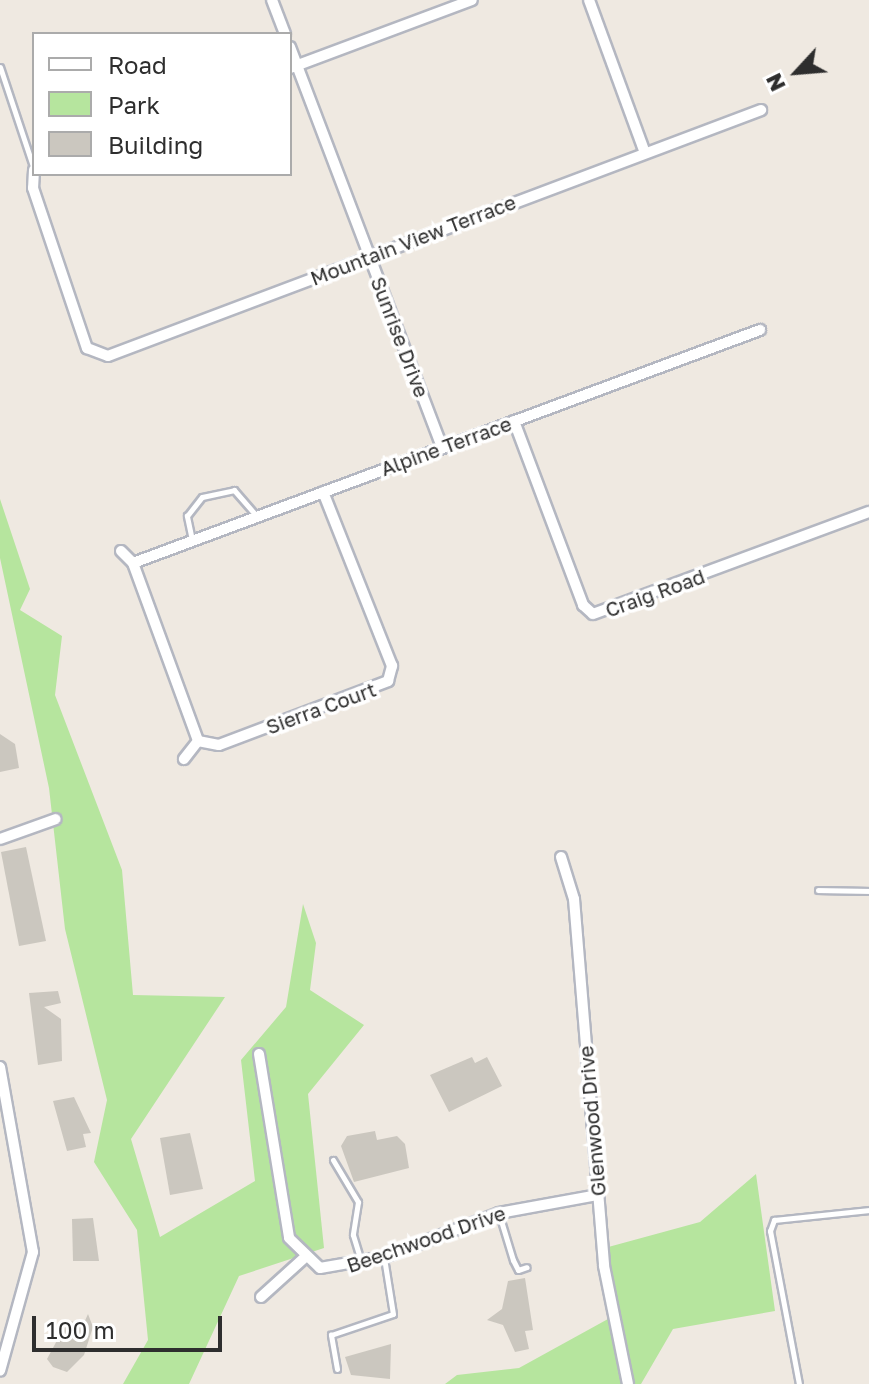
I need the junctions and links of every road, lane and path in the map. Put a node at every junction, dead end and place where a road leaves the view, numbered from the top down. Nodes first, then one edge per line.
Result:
1 (272, 0) edge
2 (472, 0) edge
3 (589, 0) edge
4 (284, 32) edge
5 (293, 66) edge
6 (0, 67) edge
7 (761, 110) dead end
8 (645, 153) junction
9 (32, 164) edge
10 (34, 176) edge
11 (369, 256) junction
12 (760, 330) dead end
13 (514, 421) junction
14 (442, 448) junction
15 (323, 492) junction
16 (869, 512) edge
17 (257, 516) junction
18 (192, 540) junction
19 (121, 551) dead end
20 (133, 563) junction
21 (198, 741) junction
22 (184, 759) dead end
23 (56, 819) dead end
24 (0, 839) edge
25 (561, 857) dead end
26 (818, 890) dead end
27 (869, 891) edge
28 (259, 1054) dead end
29 (0, 1067) edge
30 (333, 1160) dead end
31 (598, 1195) junction
32 (869, 1210) edge
33 (499, 1213) junction
34 (384, 1257) junction
35 (303, 1259) junction
36 (361, 1263) junction
37 (527, 1267) dead end
38 (261, 1297) dead end
39 (337, 1369) dead end
40 (0, 1371) edge
41 (628, 1384) edge
42 (799, 1384) edge

1 - 4 street
2 - 5 street
3 - 8 street
5 - 11 street, Sunrise Drive
6 - 9 lane
7 - 8 street, Mountain View Terrace
8 - 11 street, Mountain View Terrace
10 - 11 street, Mountain View Terrace
11 - 14 street, Sunrise Drive
12 - 13 street, Alpine Terrace
13 - 14 street, Alpine Terrace
13 - 16 street, Craig Road
14 - 15 street, Alpine Terrace
15 - 17 street, Alpine Terrace
15 - 21 street, Sierra Court
17 - 18 street, Alpine Terrace
17 - 18 lane
18 - 20 street, Alpine Terrace
19 - 20 street
20 - 21 street
21 - 22 street
23 - 24 street
25 - 31 street, Glenwood Drive
26 - 27 lane
28 - 35 street
29 - 40 street
30 - 36 lane
31 - 33 street, Beechwood Drive
31 - 41 street, Glenwood Drive
32 - 42 lane
33 - 34 street, Beechwood Drive
33 - 37 lane
34 - 36 street, Beechwood Drive
34 - 39 lane
35 - 36 street, Beechwood Drive
35 - 38 street

